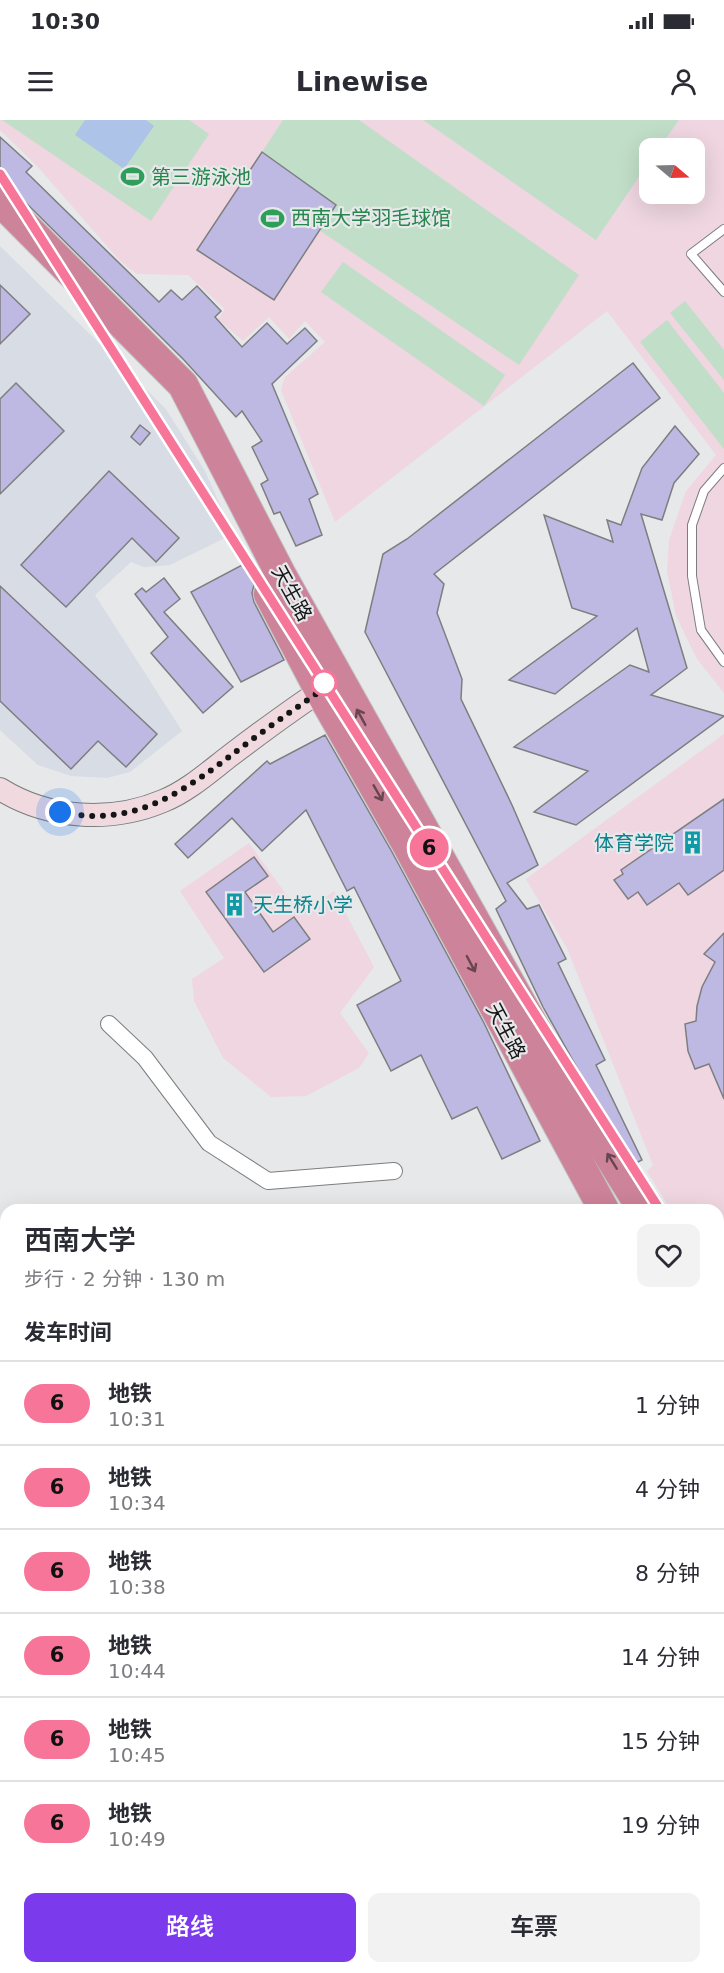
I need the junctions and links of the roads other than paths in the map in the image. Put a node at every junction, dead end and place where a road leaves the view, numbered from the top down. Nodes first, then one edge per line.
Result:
1 (0, 201) edge
2 (0, 225) edge
3 (724, 229) edge
4 (724, 292) edge
5 (724, 468) edge
6 (724, 662) edge
7 (330, 685) junction
8 (0, 789) edge
9 (109, 1024) dead end
10 (394, 1170) dead end
11 (601, 1204) edge
12 (639, 1204) edge

1 - 7 highway, 天生路
2 - 7 highway, 天生路
3 - 4 lane
5 - 6 lane
7 - 8 street
7 -> 11 highway, 天生路
12 -> 7 highway, 天生路
9 - 10 street

